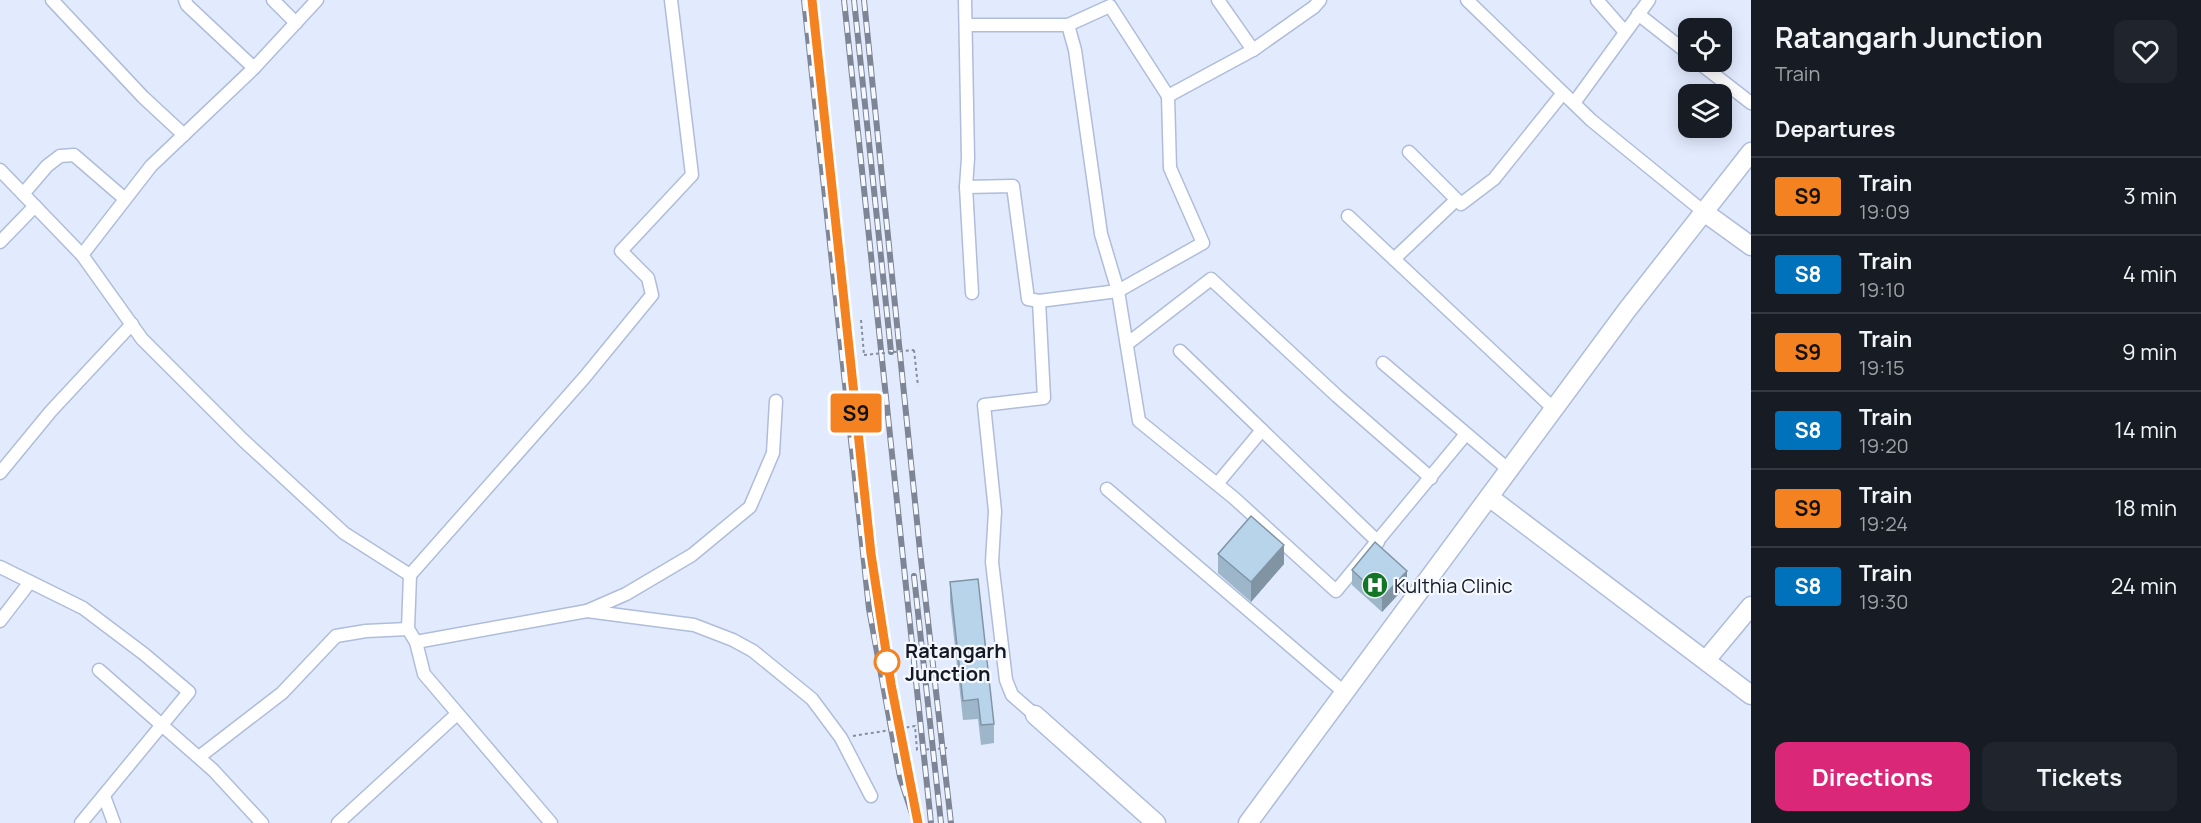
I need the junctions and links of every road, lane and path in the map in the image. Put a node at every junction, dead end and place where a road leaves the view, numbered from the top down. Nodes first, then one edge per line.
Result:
1 (52, 0) edge
2 (185, 0) edge
3 (273, 0) edge
4 (317, 0) edge
5 (671, 0) edge
6 (965, 0) edge
7 (1218, 0) edge
8 (1320, 0) edge
9 (1467, 0) edge
10 (1597, 0) edge
11 (1649, 0) edge
12 (1638, 14) junction
13 (296, 23) junction
14 (966, 25) junction
15 (1068, 25) junction
16 (1625, 32) junction
17 (1678, 45) edge
18 (1253, 50) junction
19 (254, 68) junction
20 (1711, 72) edge
21 (1563, 93) junction
22 (1168, 96) junction
23 (1574, 103) junction
24 (1751, 103) edge
25 (184, 135) junction
26 (1409, 152) dead end
27 (1751, 152) edge
28 (0, 170) edge
29 (966, 187) junction
30 (24, 194) junction
31 (125, 199) junction
32 (1456, 200) junction
33 (35, 206) junction
34 (1704, 212) junction
35 (1348, 216) dead end
36 (0, 242) edge
37 (1751, 246) edge
38 (82, 255) junction
39 (1394, 259) junction
40 (1118, 291) junction
41 (972, 293) dead end
42 (1039, 301) junction
43 (861, 320) dead end
44 (132, 324) junction
45 (1127, 344) junction
46 (1180, 351) dead end
47 (1383, 363) dead end
48 (918, 386) dead end
49 (776, 401) dead end
50 (1554, 409) junction
51 (1262, 430) junction
52 (1466, 434) junction
53 (1509, 470) junction
54 (0, 473) edge
55 (1431, 478) junction
56 (1217, 484) junction
57 (1107, 489) dead end
58 (1489, 497) junction
59 (1378, 542) junction
60 (0, 567) edge
61 (410, 575) junction
62 (30, 582) junction
63 (1751, 606) edge
64 (587, 611) junction
65 (0, 621) edge
66 (408, 629) junction
67 (416, 642) junction
68 (1706, 660) junction
69 (99, 670) dead end
70 (1345, 693) junction
71 (1751, 695) edge
72 (457, 714) junction
73 (1035, 715) joint
74 (163, 725) junction
75 (841, 738) junction
76 (948, 748) dead end
77 (199, 757) junction
78 (105, 796) junction
79 (872, 796) dead end
80 (81, 823) edge
81 (114, 823) edge
82 (262, 823) edge
83 (338, 823) edge
84 (551, 823) edge
85 (1156, 823) edge
86 (1248, 823) edge

1 - 25 street
2 - 19 street
3 - 13 street
4 - 13 street
5 - 61 street
6 - 14 street
7 - 18 street
8 - 18 street
9 - 21 street
10 - 16 street
11 - 12 street
12 - 16 street
12 - 17 street
13 - 19 street
14 - 15 street
14 - 29 street
15 - 22 street
15 - 40 street
16 - 23 street
18 - 22 street
19 - 25 street
20 - 24 street
21 - 23 street
21 - 32 street
22 - 40 street
23 - 34 street
25 - 31 street
26 - 32 street
27 - 34 street
28 - 30 street
29 - 41 street
29 - 42 street
30 - 31 street
30 - 33 street
31 - 38 street
32 - 39 street
33 - 36 street
33 - 38 street
34 - 37 street
34 - 50 street
35 - 39 street
38 - 44 street
39 - 50 street
40 - 42 street
40 - 45 street
42 - 73 street
43 - 48 path, bridge
44 - 54 street
44 - 61 street
45 - 55 street
45 - 56 street
46 - 51 street
47 - 52 street
49 - 64 street
50 - 53 street
51 - 56 street
51 - 59 street
52 - 53 street
52 - 55 street
53 - 58 street
55 - 59 street
56 - 59 street
57 - 70 street
58 - 68 street
58 - 70 street
60 - 62 street
61 - 66 street
62 - 65 street
62 - 74 street
63 - 68 street
64 - 67 street
64 - 75 street
66 - 67 street
66 - 77 street
67 - 72 street
68 - 71 street
69 - 74 street
70 - 86 street
72 - 83 street
72 - 84 street
73 - 85 street
74 - 77 street
74 - 78 street
75 - 76 path
75 - 79 street
77 - 82 street
78 - 80 street
78 - 81 street

